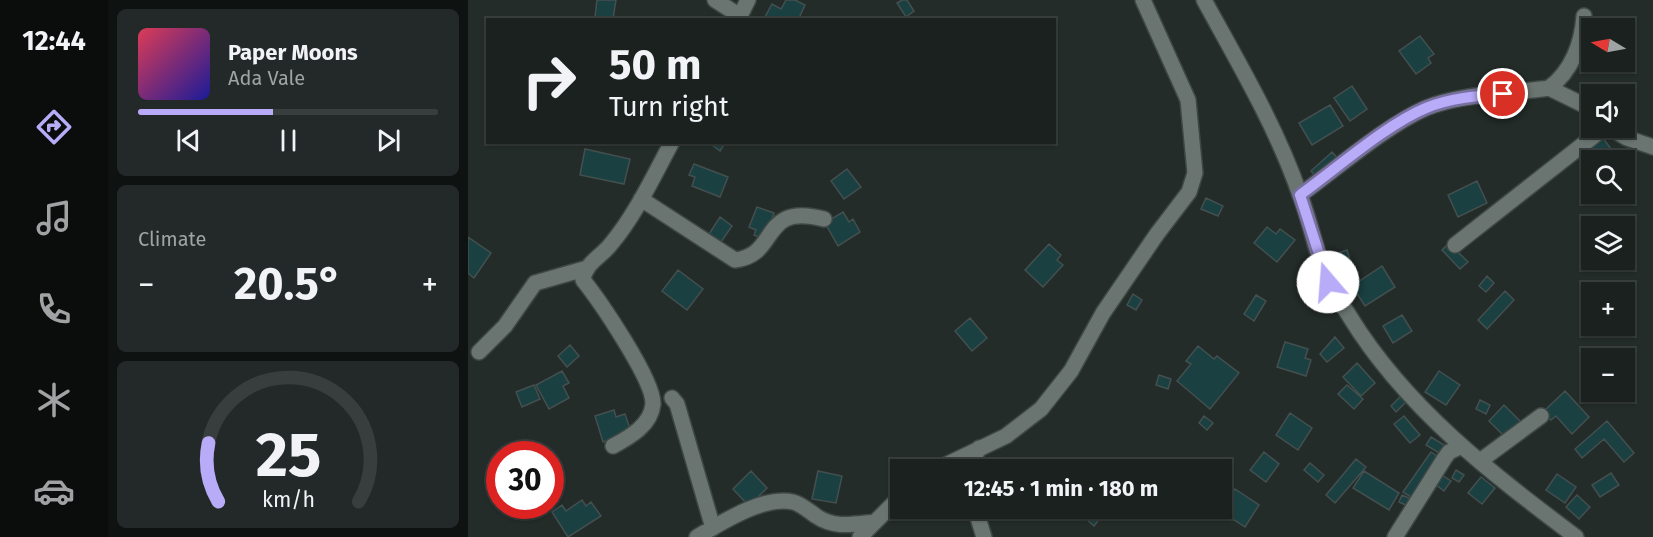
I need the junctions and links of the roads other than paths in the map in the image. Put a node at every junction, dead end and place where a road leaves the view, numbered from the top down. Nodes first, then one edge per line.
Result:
1 (715, 0) edge
2 (748, 0) edge
3 (1143, 0) edge
4 (1204, 0) edge
5 (1584, 15) dead end
6 (739, 18) edge
7 (1549, 88) junction
8 (1581, 104) edge
9 (1591, 138) edge
10 (1627, 138) edge
11 (671, 144) edge
12 (1653, 147) edge
13 (1300, 195) junction
14 (641, 199) junction
15 (825, 219) dead end
16 (1455, 245) dead end
17 (584, 269) junction
18 (479, 352) dead end
19 (672, 398) dead end
20 (1541, 416) dead end
21 (613, 446) dead end
22 (1462, 446) junction
23 (979, 448) junction
24 (957, 459) edge
25 (974, 459) edge
26 (1480, 461) junction
27 (890, 507) edge
28 (978, 519) edge
29 (875, 522) junction
30 (713, 528) junction
31 (697, 537) edge
32 (860, 537) edge
33 (984, 537) edge
34 (1395, 537) edge
35 (1576, 537) edge

1 - 6 street
2 - 6 street
3 - 23 street
4 - 13 street
5 - 7 street
7 - 8 street
7 - 13 street
9 - 16 street
10 - 12 street
11 - 14 street
13 - 22 street
14 - 15 street
14 - 17 street
17 - 18 street
17 - 21 street
19 - 30 street
20 - 26 street
22 - 26 street
22 - 34 street
23 - 24 street
23 - 25 street
26 - 35 street
27 - 29 street
28 - 33 street
29 - 30 street
29 - 32 street
30 - 31 street

